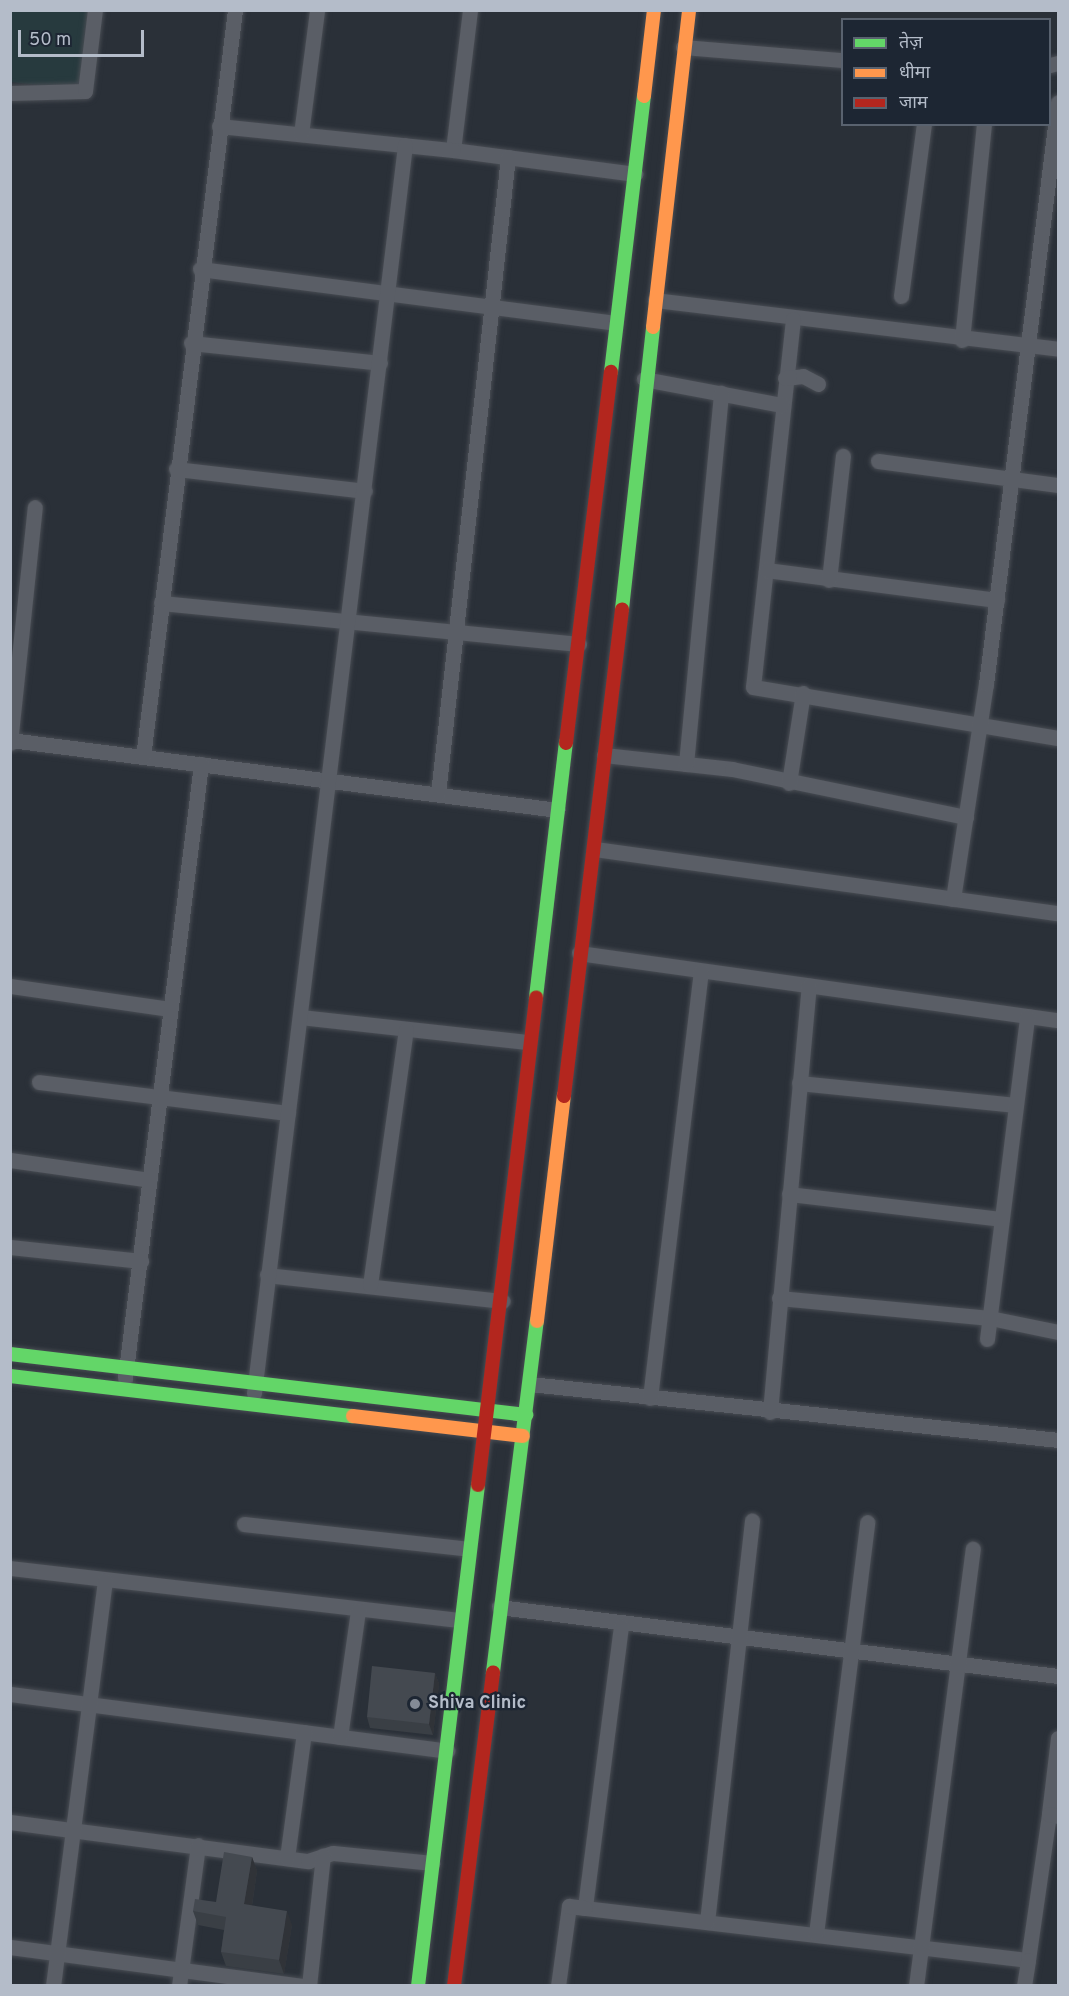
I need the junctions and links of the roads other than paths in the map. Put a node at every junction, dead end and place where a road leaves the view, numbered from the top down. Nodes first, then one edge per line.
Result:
1 (95, 10) edge
2 (235, 10) edge
3 (317, 10) edge
4 (470, 10) edge
5 (654, 10) edge
6 (689, 10) edge
7 (683, 47) junction
8 (841, 60) edge
9 (10, 93) edge
10 (1059, 102) edge
11 (219, 126) junction
12 (924, 126) edge
13 (984, 126) edge
14 (300, 134) junction
15 (405, 145) junction
16 (453, 150) junction
17 (508, 157) junction
18 (635, 174) junction
19 (200, 269) junction
20 (388, 292) junction
21 (901, 296) dead end
22 (655, 300) junction
23 (493, 306) junction
24 (793, 319) junction
25 (616, 323) junction
26 (962, 340) junction
27 (191, 343) junction
28 (1030, 346) junction
29 (1059, 349) edge
30 (380, 363) junction
31 (785, 378) junction
32 (644, 379) junction
33 (818, 384) dead end
34 (721, 393) junction
35 (783, 405) junction
36 (843, 456) dead end
37 (878, 461) dead end
38 (176, 469) junction
39 (1012, 481) junction
40 (1059, 484) edge
41 (365, 491) junction
42 (35, 507) dead end
43 (766, 570) junction
44 (829, 579) junction
45 (997, 600) junction
46 (161, 603) junction
47 (350, 625) junction
48 (15, 630) edge
49 (456, 634) junction
50 (579, 644) junction
51 (803, 693) junction
52 (980, 726) junction
53 (1059, 738) edge
54 (11, 741) edge
55 (604, 755) junction
56 (142, 757) junction
57 (201, 764) junction
58 (686, 764) junction
59 (332, 781) junction
60 (789, 783) junction
61 (438, 794) junction
62 (558, 810) junction
63 (966, 816) junction
64 (595, 849) junction
65 (953, 899) junction
66 (1059, 913) edge
67 (579, 953) junction
68 (701, 971) junction
69 (10, 986) edge
70 (809, 986) junction
71 (169, 1009) junction
72 (1027, 1016) junction
73 (301, 1017) junction
74 (1059, 1020) edge
75 (406, 1030) junction
76 (529, 1042) junction
77 (39, 1082) dead end
78 (799, 1083) junction
79 (159, 1098) junction
80 (1016, 1105) junction
81 (288, 1113) junction
82 (10, 1160) edge
83 (150, 1180) junction
84 (789, 1194) junction
85 (1002, 1219) junction
86 (10, 1247) edge
87 (141, 1261) junction
88 (267, 1275) junction
89 (370, 1285) junction
90 (779, 1298) junction
91 (503, 1301) junction
92 (990, 1318) junction
93 (1059, 1332) edge
94 (987, 1339) dead end
95 (10, 1354) edge
96 (126, 1368) junction
97 (10, 1376) edge
98 (255, 1384) junction
99 (530, 1384) junction
100 (124, 1390) junction
101 (650, 1398) junction
102 (253, 1407) junction
103 (770, 1412) junction
104 (489, 1413) junction
105 (526, 1415) junction
106 (486, 1432) junction
107 (523, 1436) junction
108 (1059, 1440) edge
109 (752, 1521) dead end
110 (867, 1522) dead end
111 (244, 1524) dead end
112 (469, 1549) junction
113 (974, 1549) dead end
114 (10, 1568) edge
115 (105, 1580) junction
116 (499, 1607) junction
117 (358, 1610) junction
118 (460, 1620) junction
119 (621, 1626) junction
120 (738, 1640) junction
121 (848, 1652) junction
122 (957, 1665) junction
123 (1059, 1676) edge
124 (10, 1694) edge
125 (89, 1704) junction
126 (304, 1732) junction
127 (340, 1737) junction
128 (1059, 1738) edge
129 (447, 1751) junction
130 (1054, 1815) edge
131 (10, 1822) edge
132 (73, 1828) junction
133 (198, 1845) junction
134 (323, 1856) junction
135 (287, 1858) junction
136 (433, 1863) junction
137 (585, 1908) junction
138 (707, 1922) junction
139 (816, 1934) junction
140 (921, 1945) junction
141 (10, 1947) edge
142 (58, 1953) junction
143 (1028, 1960) junction
144 (181, 1970) junction
145 (53, 1986) edge
146 (179, 1986) edge
147 (302, 1986) edge
148 (309, 1986) edge
149 (418, 1986) edge
150 (454, 1986) edge
151 (558, 1986) edge
152 (916, 1986) edge
153 (1024, 1986) edge

1 - 9 street
2 - 11 street
3 - 14 street
4 - 16 street
5 - 18 street
6 - 7 street
7 - 8 street
7 - 22 street
10 - 28 street
11 - 14 street
11 - 19 street
12 - 21 street
13 - 26 street
14 - 15 street
15 - 16 street
15 - 20 street
16 - 17 street
17 - 18 street
17 - 23 street
18 - 25 street
19 - 20 street
19 - 27 street
20 - 23 street
20 - 30 street
22 - 24 street
22 - 32 street
23 - 25 street
23 - 49 street
24 - 26 street
24 - 31 street
25 - 50 street
26 - 28 street
27 - 30 street
27 - 38 street
28 - 29 street
28 - 39 street
30 - 41 street
31 - 33 street
31 - 35 street
32 - 34 street
32 - 55 street
34 - 35 street
34 - 58 street
35 - 43 street
36 - 44 street
37 - 39 street
38 - 41 street
38 - 46 street
39 - 40 street
39 - 45 street
41 - 47 street
42 - 48 street
43 - 44 street
43 - 51 street
44 - 45 street
45 - 52 street
46 - 47 street
46 - 56 street
47 - 49 street
47 - 59 street
48 - 54 street
49 - 50 street
49 - 61 street
50 - 62 street
51 - 52 street
51 - 60 street
52 - 53 street
52 - 63 street
54 - 56 street
55 - 58 street
55 - 64 street
56 - 57 street
57 - 59 street
57 - 71 street
58 - 60 street
59 - 61 street
59 - 73 street
60 - 63 street
61 - 62 street
62 - 76 street
63 - 65 street
64 - 65 street
64 - 67 street
65 - 66 street
67 - 68 street
67 - 99 street
68 - 70 street
68 - 101 street
69 - 71 street
70 - 72 street
70 - 78 street
71 - 79 street
72 - 74 street
72 - 80 street
73 - 75 street
73 - 81 street
75 - 76 street
75 - 89 street
76 - 91 street
77 - 79 street
78 - 80 street
78 - 84 street
79 - 81 street
79 - 83 street
80 - 85 street
81 - 88 street
82 - 83 street
83 - 87 street
84 - 85 street
84 - 90 street
85 - 92 street
86 - 87 street
87 - 96 street
88 - 89 street
88 - 98 street
89 - 91 street
90 - 92 street
90 - 103 street
91 - 104 street
92 - 93 street
92 - 94 street
95 - 96 street
96 - 98 street
96 - 100 street
97 - 100 street
98 - 102 street
98 - 104 street
99 - 101 street
99 - 105 street
100 - 102 street
101 - 103 street
102 - 106 street
103 - 108 street
104 - 105 street
104 - 106 street
105 - 107 street
106 - 107 street
106 - 112 street
107 - 116 street
109 - 120 street
110 - 121 street
111 - 112 street
112 - 118 street
113 - 122 street
114 - 115 street
115 - 117 street
115 - 125 street
116 - 119 street
116 - 150 street
117 - 118 street
117 - 127 street
118 - 129 street
119 - 120 street
119 - 137 street
120 - 121 street
120 - 138 street
121 - 122 street
121 - 139 street
122 - 123 street
122 - 140 street
124 - 125 street
125 - 126 street
125 - 132 street
126 - 127 street
126 - 135 street
127 - 129 street
128 - 130 street
129 - 136 street
130 - 143 street
131 - 132 street
132 - 133 street
132 - 142 street
133 - 135 street
133 - 144 street
134 - 135 street
134 - 136 street
134 - 148 street
136 - 149 street
137 - 138 street
137 - 151 street
138 - 139 street
139 - 140 street
140 - 143 street
140 - 152 street
141 - 142 street
142 - 144 street
142 - 145 street
143 - 153 street
144 - 146 street
144 - 147 street

